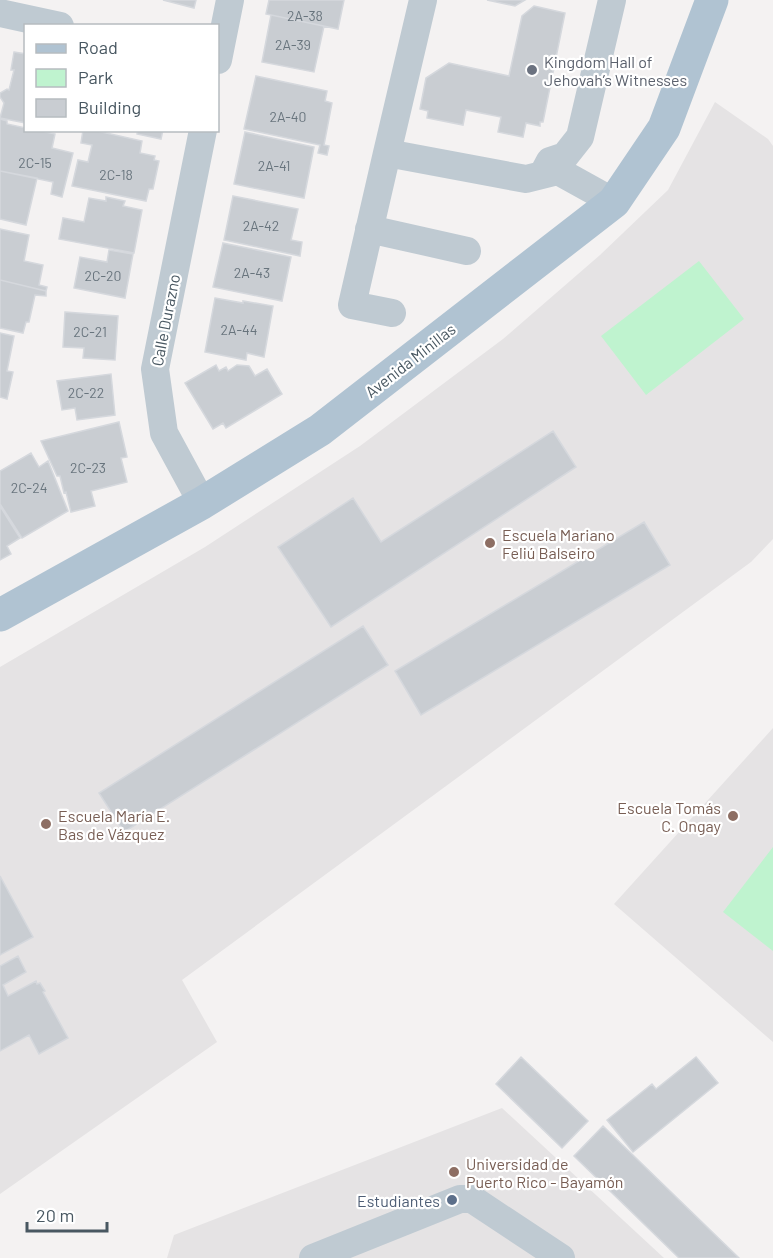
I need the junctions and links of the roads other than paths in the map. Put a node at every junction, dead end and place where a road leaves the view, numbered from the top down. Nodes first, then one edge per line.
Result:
1 (230, 0) edge
2 (423, 0) edge
3 (612, 0) edge
4 (712, 0) edge
5 (0, 13) edge
6 (51, 24) edge
7 (219, 54) edge
8 (203, 132) edge
9 (387, 153) junction
10 (543, 174) junction
11 (614, 202) junction
12 (369, 230) junction
13 (466, 251) dead end
14 (392, 313) dead end
15 (202, 502) junction
16 (0, 615) edge
17 (313, 1258) edge
18 (561, 1258) edge

1 - 7 street
2 - 9 street
3 - 10 street
4 - 11 main road, Avenida Minillas
5 - 6 street
8 - 15 street, Calle Durazno
9 - 10 street
9 - 12 street
10 - 11 street
11 - 15 main road, Avenida Minillas
12 - 13 street
12 - 14 street
15 - 16 main road, Avenida Minillas
17 - 18 street

